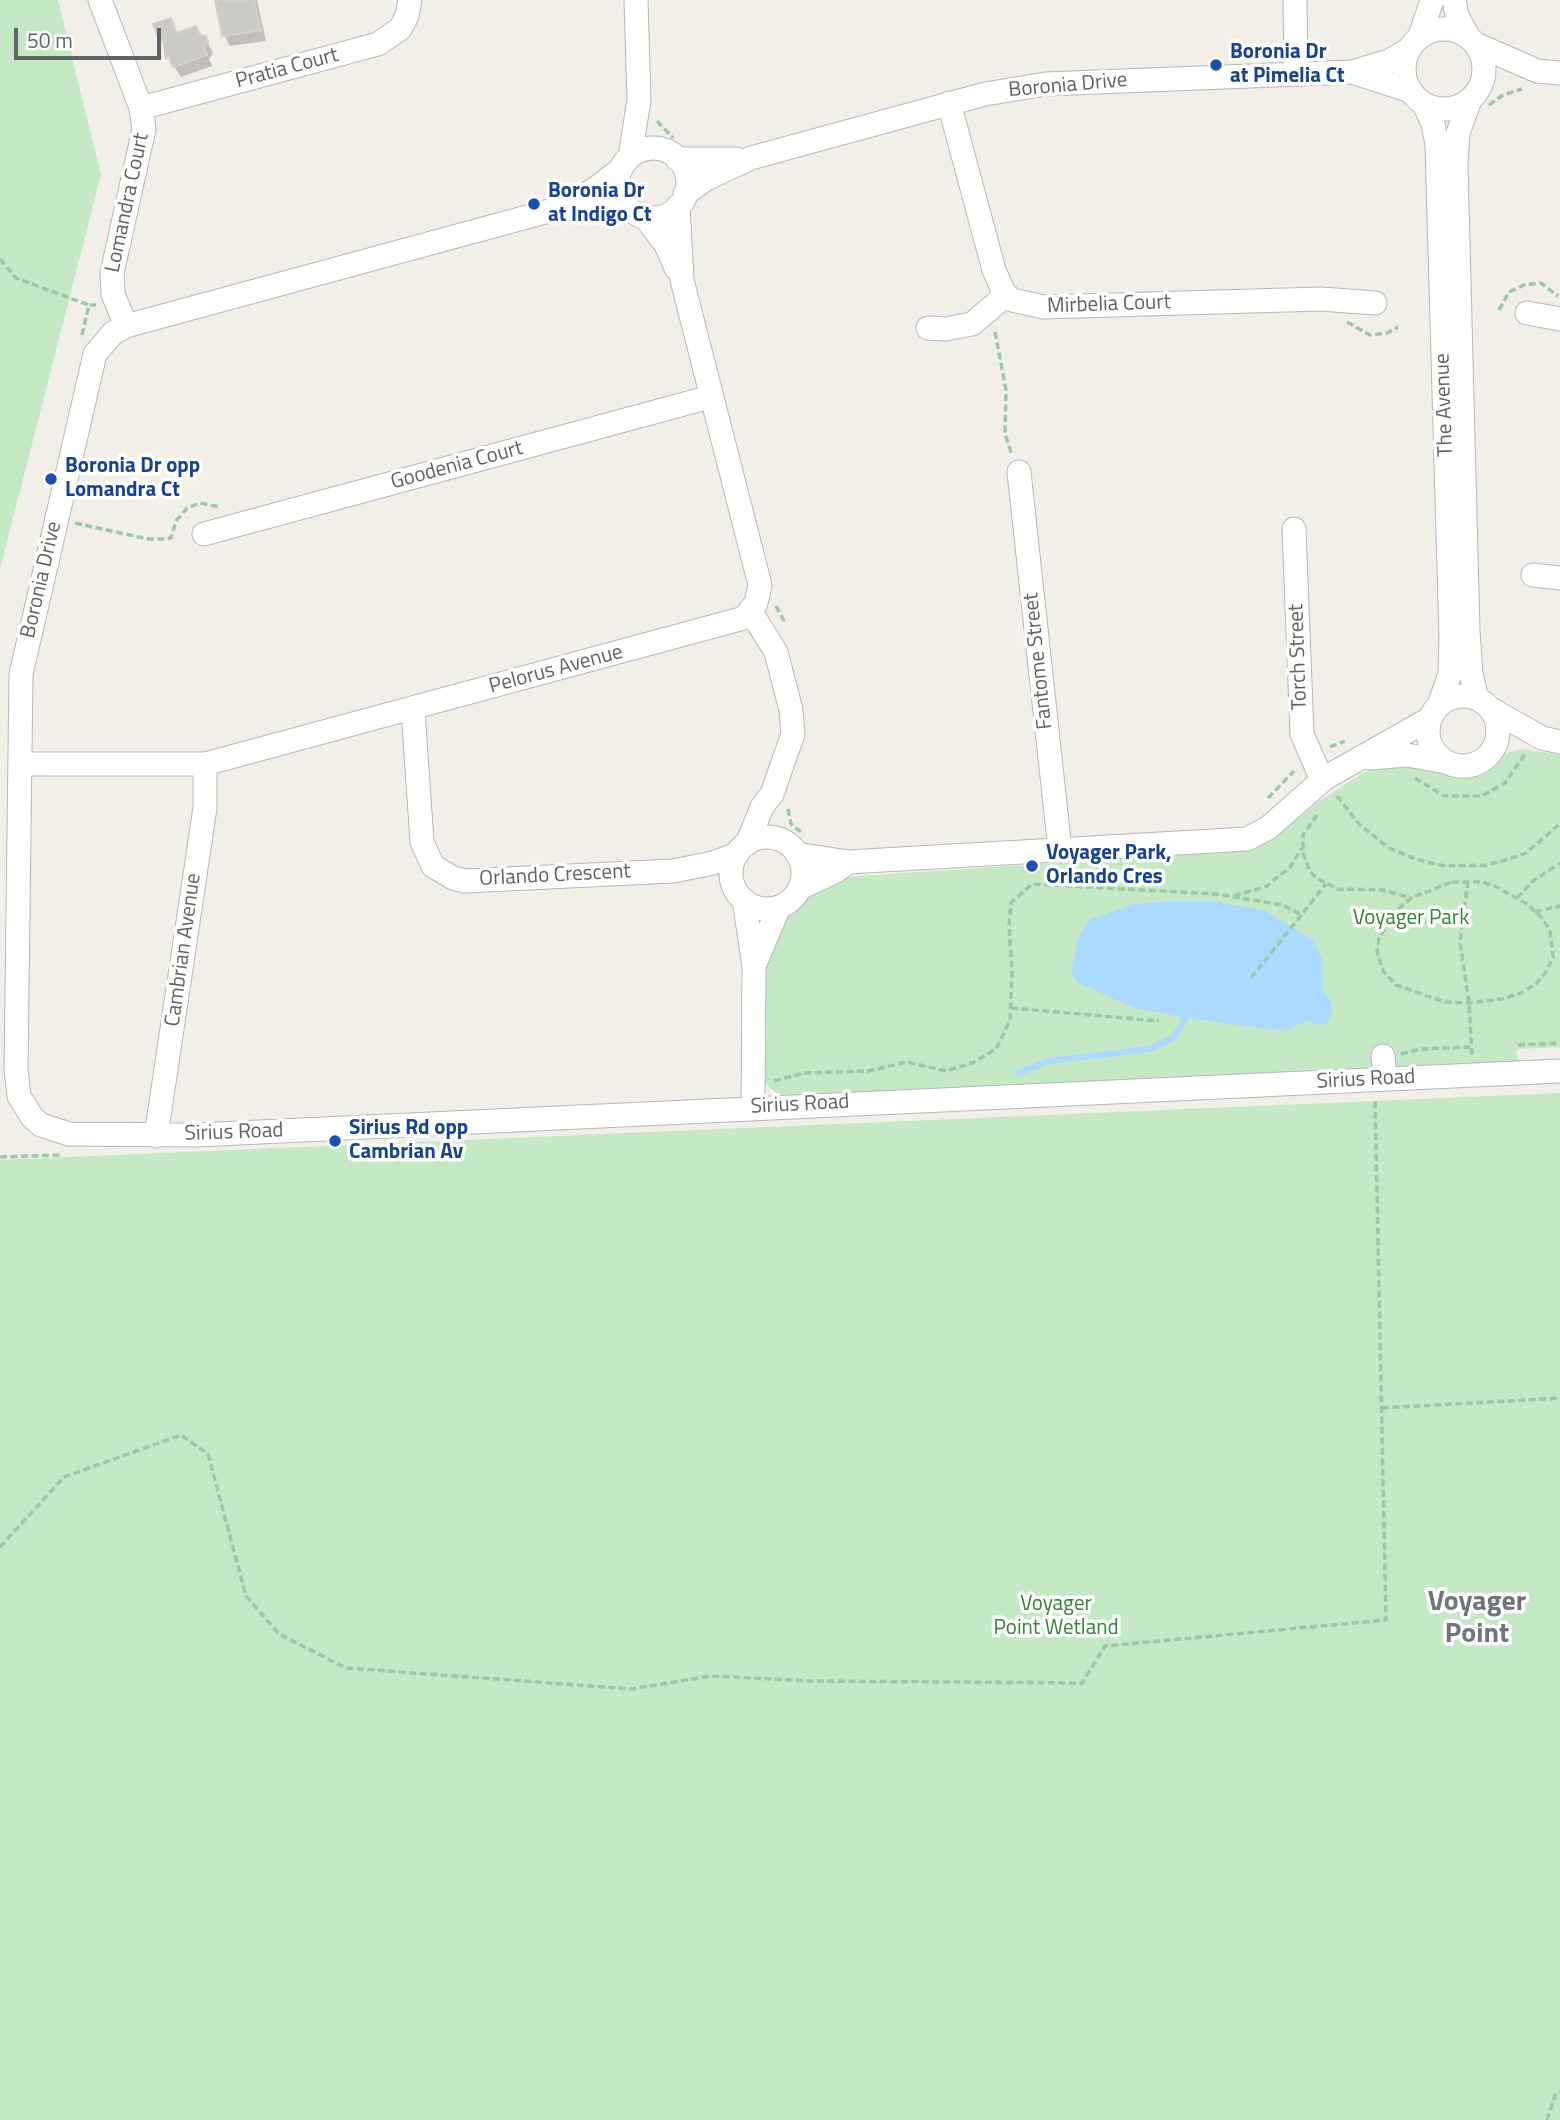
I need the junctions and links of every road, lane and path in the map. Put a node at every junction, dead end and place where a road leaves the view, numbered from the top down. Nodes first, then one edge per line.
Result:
1 (100, 0) edge
2 (410, 0) edge
3 (636, 0) edge
4 (1295, 0) edge
5 (1432, 0) edge
6 (1454, 0) edge
7 (1473, 41) junction
8 (1414, 43) junction
9 (1296, 72) junction
10 (1352, 72) junction
11 (1542, 78) edge
12 (1418, 98) junction
13 (639, 100) junction
14 (1478, 100) junction
15 (949, 103) junction
16 (141, 108) junction
17 (669, 154) junction
18 (751, 158) junction
19 (625, 163) junction
20 (682, 200) junction
21 (560, 208) junction
22 (637, 212) junction
23 (0, 259) edge
24 (682, 280) junction
25 (1006, 295) junction
26 (1375, 303) dead end
27 (89, 305) junction
28 (1527, 313) dead end
29 (122, 316) junction
30 (1560, 319) edge
31 (928, 327) dead end
32 (80, 345) dead end
33 (710, 397) junction
34 (1019, 472) dead end
35 (1294, 529) dead end
36 (204, 534) dead end
37 (1533, 575) dead end
38 (1560, 578) edge
39 (775, 601) dead end
40 (751, 612) junction
41 (787, 628) dead end
42 (1484, 704) junction
43 (413, 709) junction
44 (1435, 711) junction
45 (1551, 740) edge
46 (1357, 748) junction
47 (1493, 750) junction
48 (1525, 754) dead end
49 (1311, 759) junction
50 (1446, 762) junction
51 (20, 764) junction
52 (205, 764) junction
53 (1414, 777) dead end
54 (1325, 791) junction
55 (780, 799) junction
56 (1262, 803) dead end
57 (1322, 809) dead end
58 (1560, 824) edge
59 (795, 844) junction
60 (1303, 847) junction
61 (742, 849) junction
62 (1060, 850) junction
63 (848, 862) junction
64 (1560, 863) edge
65 (673, 871) junction
66 (1468, 881) junction
67 (1326, 884) junction
68 (800, 888) junction
69 (739, 893) junction
70 (1232, 897) junction
71 (1411, 898) junction
72 (1517, 898) junction
73 (1560, 906) edge
74 (779, 907) junction
75 (1535, 912) junction
76 (1302, 915) junction
77 (754, 966) junction
78 (1251, 978) dead end
79 (1469, 1003) junction
80 (1010, 1008) junction
81 (1159, 1021) dead end
82 (1560, 1043) edge
83 (1518, 1045) dead end
84 (1472, 1047) junction
85 (1382, 1068) junction
86 (1560, 1071) edge
87 (1473, 1075) junction
88 (755, 1080) junction
89 (753, 1107) junction
90 (41, 1125) joint
91 (156, 1136) junction
92 (73, 1155) dead end
93 (0, 1157) edge
94 (1560, 1398) edge
95 (1382, 1408) junction
96 (0, 1547) edge
97 (1560, 2092) edge
98 (1547, 2120) edge

1 - 16 street, Lomandra Court
2 - 16 street, Pratia Court
3 - 13 street
4 - 9 street
5 - 8 street
6 - 7 street
7 - 8 street
7 - 11 street
7 - 14 street
8 - 10 street, Boronia Drive
8 - 12 street
9 - 10 street, Boronia Drive
9 - 15 street, Boronia Drive
10 - 12 street, Boronia Drive
11 - 14 path
11 - 14 street
12 - 14 street
12 - 44 street, The Avenue
13 - 17 street
13 - 19 street
14 - 42 street, The Avenue
15 - 18 street, Boronia Drive
15 - 25 street
16 - 29 street, Lomandra Court
17 - 18 street, Boronia Drive
17 - 19 street
17 - 20 street
18 - 20 street, Boronia Drive
19 - 21 street, Boronia Drive
19 - 22 street
20 - 22 street
20 - 24 street
21 - 22 street, Boronia Drive
21 - 29 street, Boronia Drive
22 - 24 street
23 - 27 path
24 - 33 street
25 - 26 street, Mirbelia Court
25 - 31 street
27 - 29 path
27 - 32 path
28 - 30 street
29 - 51 street, Boronia Drive
33 - 36 street, Goodenia Court
33 - 40 street
34 - 62 street, Fantome Street
35 - 49 street, Torch Street
37 - 38 street
39 - 41 path
40 - 43 street, Pelorus Avenue
40 - 55 street
42 - 44 street
42 - 45 street
42 - 47 street
43 - 52 street, Pelorus Avenue
43 - 65 street, Orlando Crescent
44 - 46 street
44 - 50 street
45 - 47 street
46 - 49 path
46 - 50 street
46 - 54 street
47 - 50 street
48 - 53 path
49 - 54 street, Torch Street
49 - 56 path
51 - 52 street, Pelorus Avenue
51 - 90 street, Boronia Drive
52 - 91 street, Cambrian Avenue
54 - 58 path
54 - 62 street
55 - 59 street
55 - 59 path
55 - 61 street
57 - 60 path
59 - 61 street
59 - 63 street
59 - 68 street
60 - 67 path
60 - 70 path
61 - 65 street, Orlando Crescent
61 - 69 street
62 - 63 street
63 - 68 street
64 - 72 path
65 - 69 street, Orlando Crescent
66 - 71 path
66 - 72 path
66 - 79 path
67 - 71 path
67 - 76 path
68 - 74 street
69 - 74 street
69 - 77 street
70 - 76 path
70 - 80 path
71 - 79 path
72 - 75 path
73 - 75 path
74 - 77 street
75 - 79 path
76 - 78 path
77 - 88 street
79 - 84 path
80 - 81 path
80 - 88 path
82 - 83 path
84 - 85 path
84 - 87 path
85 - 87 street, Sirius Road
85 - 89 street, Sirius Road
85 - 95 path
86 - 87 street, Sirius Road
88 - 89 street
89 - 91 street, Sirius Road
90 - 91 street, Sirius Road
92 - 93 path
94 - 95 path
95 - 96 path
97 - 98 path

